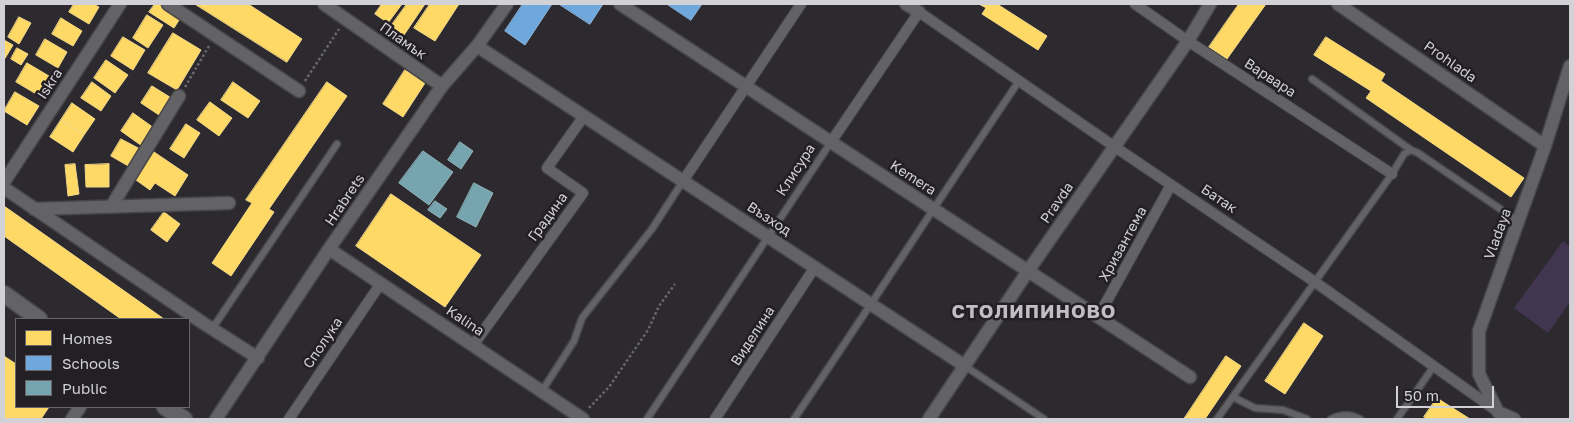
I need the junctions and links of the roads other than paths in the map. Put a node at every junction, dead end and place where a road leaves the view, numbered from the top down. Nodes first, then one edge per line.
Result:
1 (120, 4) edge
2 (168, 4) edge
3 (324, 4) edge
4 (507, 4) edge
5 (620, 4) edge
6 (801, 4) edge
7 (906, 4) edge
8 (1135, 4) edge
9 (1210, 4) edge
10 (1338, 4) edge
11 (919, 12) junction
12 (1188, 41) junction
13 (477, 46) junction
14 (1570, 66) edge
15 (1312, 79) dead end
16 (1019, 81) junction
17 (442, 86) junction
18 (747, 87) junction
19 (299, 91) road end
20 (179, 96) road end
21 (584, 116) junction
22 (831, 142) junction
23 (337, 144) dead end
24 (1545, 146) junction
25 (1115, 148) junction
26 (1411, 150) junction
27 (1392, 174) junction
28 (683, 181) junction
29 (4, 182) edge
30 (1171, 185) junction
31 (4, 188) edge
32 (229, 203) dead end
33 (111, 207) junction
34 (34, 209) junction
35 (933, 209) junction
36 (1518, 221) junction
37 (768, 237) junction
38 (330, 249) junction
39 (815, 267) junction
40 (1028, 271) junction
41 (1315, 282) junction
42 (381, 283) junction
43 (4, 294) edge
44 (872, 304) junction
45 (1098, 317) junction
46 (38, 318) edge
47 (212, 329) junction
48 (474, 344) junction
49 (258, 358) junction
50 (965, 366) junction
51 (1434, 366) junction
52 (1190, 377) dead end
53 (542, 391) junction
54 (1234, 397) junction
55 (79, 408) edge
56 (167, 408) edge
57 (1498, 412) junction
58 (72, 419) edge
59 (184, 419) edge
60 (216, 419) edge
61 (289, 419) edge
62 (582, 419) edge
63 (647, 419) edge
64 (715, 419) edge
65 (794, 419) edge
66 (929, 419) edge
67 (1044, 419) edge
68 (1217, 419) edge
69 (1306, 419) edge
70 (1331, 419) edge
71 (1360, 419) edge
72 (1397, 419) edge
73 (1514, 419) edge

1 - 29 street, Iskra
2 - 19 street
3 - 17 street, Пламък
4 - 13 street, Hrabrets
5 - 18 street, Kemera
6 - 18 street
7 - 11 street, Батак
8 - 12 street, Варвара
9 - 12 street, Pravda
10 - 24 street, Prohlada
11 - 16 street, Батак
11 - 22 street, Клисура
12 - 25 street, Pravda
12 - 27 street, Варвара
13 - 17 street, Hrabrets
13 - 21 street, Възход
14 - 24 street, Vladaya
15 - 26 lane
16 - 25 street, Батак
16 - 35 lane
17 - 38 street, Hrabrets
18 - 22 street, Kemera
18 - 28 street
20 - 33 street
21 - 28 street, Възход
21 - 48 street, Градина
22 - 35 street, Kemera
22 - 37 lane, Клисура
23 - 47 lane
24 - 36 street, Vladaya
25 - 30 street, Батак
25 - 40 street, Pravda
26 - 27 lane
26 - 36 lane
27 - 41 lane
28 - 37 street, Възход
28 - 53 lane
30 - 41 street, Батак
30 - 45 street, Хризантема
31 - 34 street
32 - 33 street
33 - 34 street
34 - 47 street
35 - 40 street, Kemera
35 - 44 lane
36 - 57 street, Vladaya
37 - 39 street, Възход
37 - 63 lane, Клисура
38 - 42 street, Kalina
38 - 49 street, Hrabrets
39 - 44 street, Възход
39 - 64 street, Виделина
40 - 45 street, Kemera
40 - 50 street, Pravda
41 - 51 street, Батак
41 - 54 lane
42 - 48 street, Kalina
42 - 61 street, Сполука
43 - 46 street
44 - 50 street, Възход
44 - 65 lane
45 - 52 street, Kemera
47 - 49 street
48 - 53 street, Kalina
49 - 60 street, Hrabrets
50 - 66 street, Pravda
50 - 67 lane, Възход
51 - 57 street, Батак
51 - 72 lane
53 - 62 street, Kalina
54 - 68 lane
54 - 69 lane
55 - 58 street
56 - 59 street
57 - 73 street, Батак
70 - 71 lane

